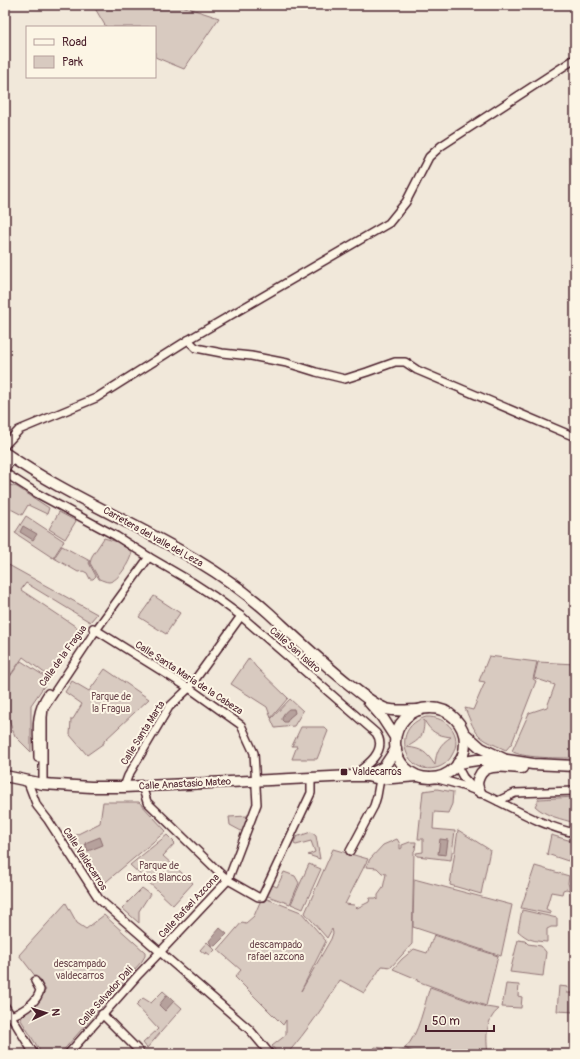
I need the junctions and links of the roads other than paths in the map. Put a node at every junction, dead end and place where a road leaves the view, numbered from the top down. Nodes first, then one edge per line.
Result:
1 (575, 59) edge
2 (188, 340) junction
3 (575, 437) edge
4 (5, 445) edge
5 (8, 455) edge
6 (5, 470) edge
7 (5, 473) edge
8 (149, 557) junction
9 (241, 616) junction
10 (96, 630) junction
11 (189, 688) junction
12 (364, 696) junction
13 (419, 710) junction
14 (464, 733) junction
15 (396, 737) junction
16 (396, 749) junction
17 (507, 760) junction
18 (457, 765) junction
19 (561, 766) junction
20 (575, 766) edge
21 (5, 776) edge
22 (352, 776) junction
23 (367, 776) junction
24 (417, 776) junction
25 (311, 778) junction
26 (434, 778) junction
27 (380, 779) junction
28 (27, 780) junction
29 (255, 781) junction
30 (41, 784) junction
31 (142, 786) junction
32 (124, 787) junction
33 (477, 791) junction
34 (575, 791) edge
35 (498, 801) junction
36 (575, 833) edge
37 (350, 851) dead end
38 (228, 880) junction
39 (160, 952) junction
40 (35, 981) dead end
41 (5, 1006) edge
42 (102, 1014) junction
43 (11, 1016) junction
44 (139, 1051) dead end
45 (34, 1054) edge
46 (68, 1054) edge
47 (270, 1054) edge

1 - 2 street
2 - 3 street
2 - 4 street
5 - 6 street
5 - 12 main road, Carretera del valle del Leza
7 - 8 street, Calle San Isidro
8 - 9 street, Calle San Isidro
8 - 10 street, Calle de la Fragua
9 - 11 street, Calle Santa Marta
9 - 22 street, Calle San Isidro
10 - 11 street, Calle Santa María de la Cabeza
10 - 30 street, Calle de la Fragua
11 - 29 street, Calle Santa María de la Cabeza
11 - 32 street, Calle Santa Marta
12 - 13 main road
12 - 15 main road
13 - 14 main road
13 - 15 main road
14 - 17 main road
14 - 18 main road
15 - 16 main road
16 - 23 main road
16 - 24 main road
17 - 18 main road
17 - 19 main road
18 - 26 main road
18 - 33 street
19 - 20 main road
19 - 33 main road
21 - 28 main road, Calle Anastasio Mateo
22 - 23 main road, Calle Anastasio Mateo
22 - 25 main road, Calle Anastasio Mateo
23 - 27 main road, Calle Anastasio Mateo
24 - 26 main road
24 - 27 main road, Calle Anastasio Mateo
25 - 29 main road, Calle Anastasio Mateo
25 - 38 street
26 - 33 street
27 - 37 street
28 - 30 main road, Calle Anastasio Mateo
28 - 39 street, Calle Valdecarros
29 - 31 main road, Calle Anastasio Mateo
29 - 38 street, Calle Rafael Azcona
30 - 32 main road, Calle Anastasio Mateo
31 - 32 main road, Calle Anastasio Mateo
31 - 38 street
33 - 35 street
34 - 35 street
35 - 36 street
38 - 39 street, Calle Rafael Azcona
39 - 42 street, Calle Salvador Dalí
39 - 47 street
40 - 43 street
41 - 43 street
42 - 44 street
42 - 46 street, Calle Salvador Dalí
43 - 45 street

